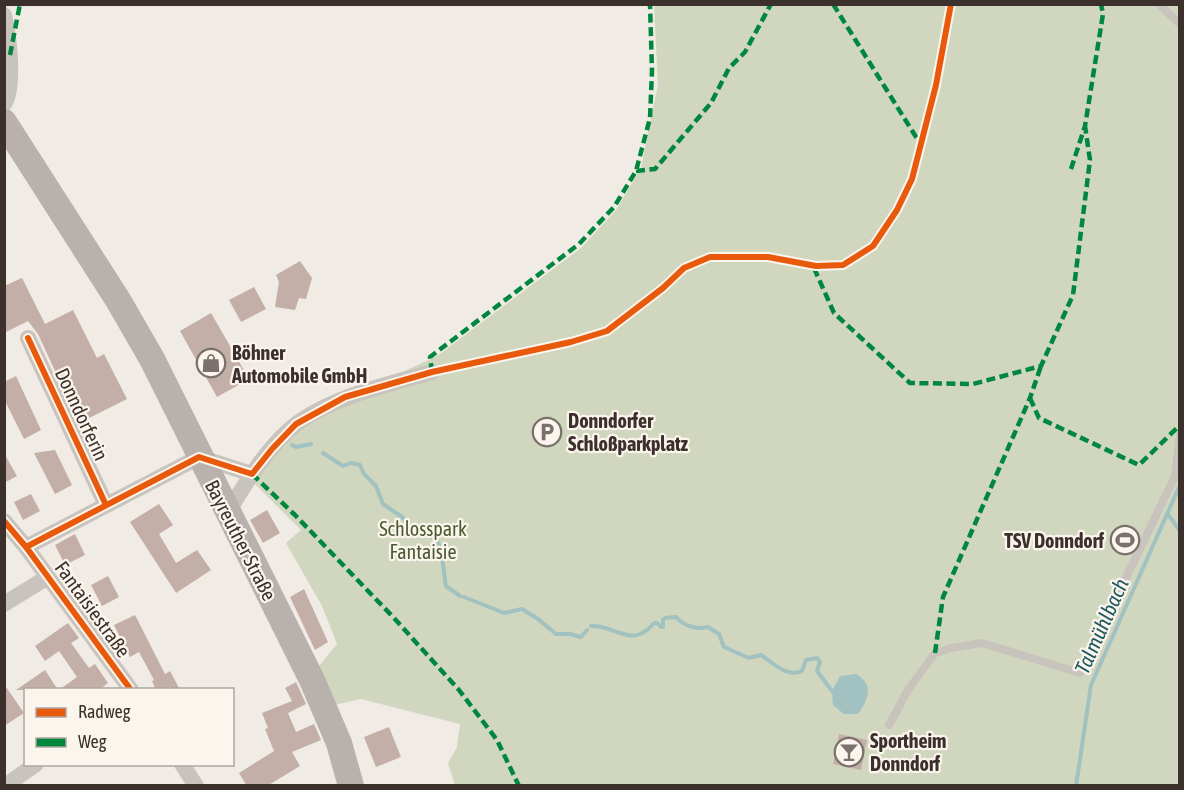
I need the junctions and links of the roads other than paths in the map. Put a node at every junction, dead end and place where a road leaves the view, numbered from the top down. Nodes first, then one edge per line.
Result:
1 (1159, 4) edge
2 (4, 15) edge
3 (1179, 24) edge
4 (4, 104) edge
5 (4, 123) edge
6 (607, 331) dead end
7 (28, 338) dead end
8 (432, 372) joint
9 (1179, 435) edge
10 (200, 457) junction
11 (252, 474) junction
12 (106, 505) junction
13 (228, 512) junction
14 (4, 521) edge
15 (26, 547) junction
16 (48, 577) junction
17 (4, 604) edge
18 (130, 688) edge
19 (889, 725) dead end
20 (35, 766) edge
21 (183, 766) edge
22 (5, 786) edge
23 (196, 786) edge
24 (351, 786) edge

1 - 3 lane
2 - 4 street
5 - 10 main road, Bayreuther Straße
6 - 8 lane
7 - 12 street, Donndorferin
8 - 11 street
9 - 19 lane
10 - 11 street
10 - 12 street
10 - 13 main road, Bayreuther Straße
11 - 13 street
12 - 15 street
13 - 24 main road, Bayreuther Straße
14 - 15 street, Fantaisiestraße
15 - 16 street, Fantaisiestraße
16 - 17 street
16 - 18 street, Fantaisiestraße
20 - 22 street
21 - 23 street

